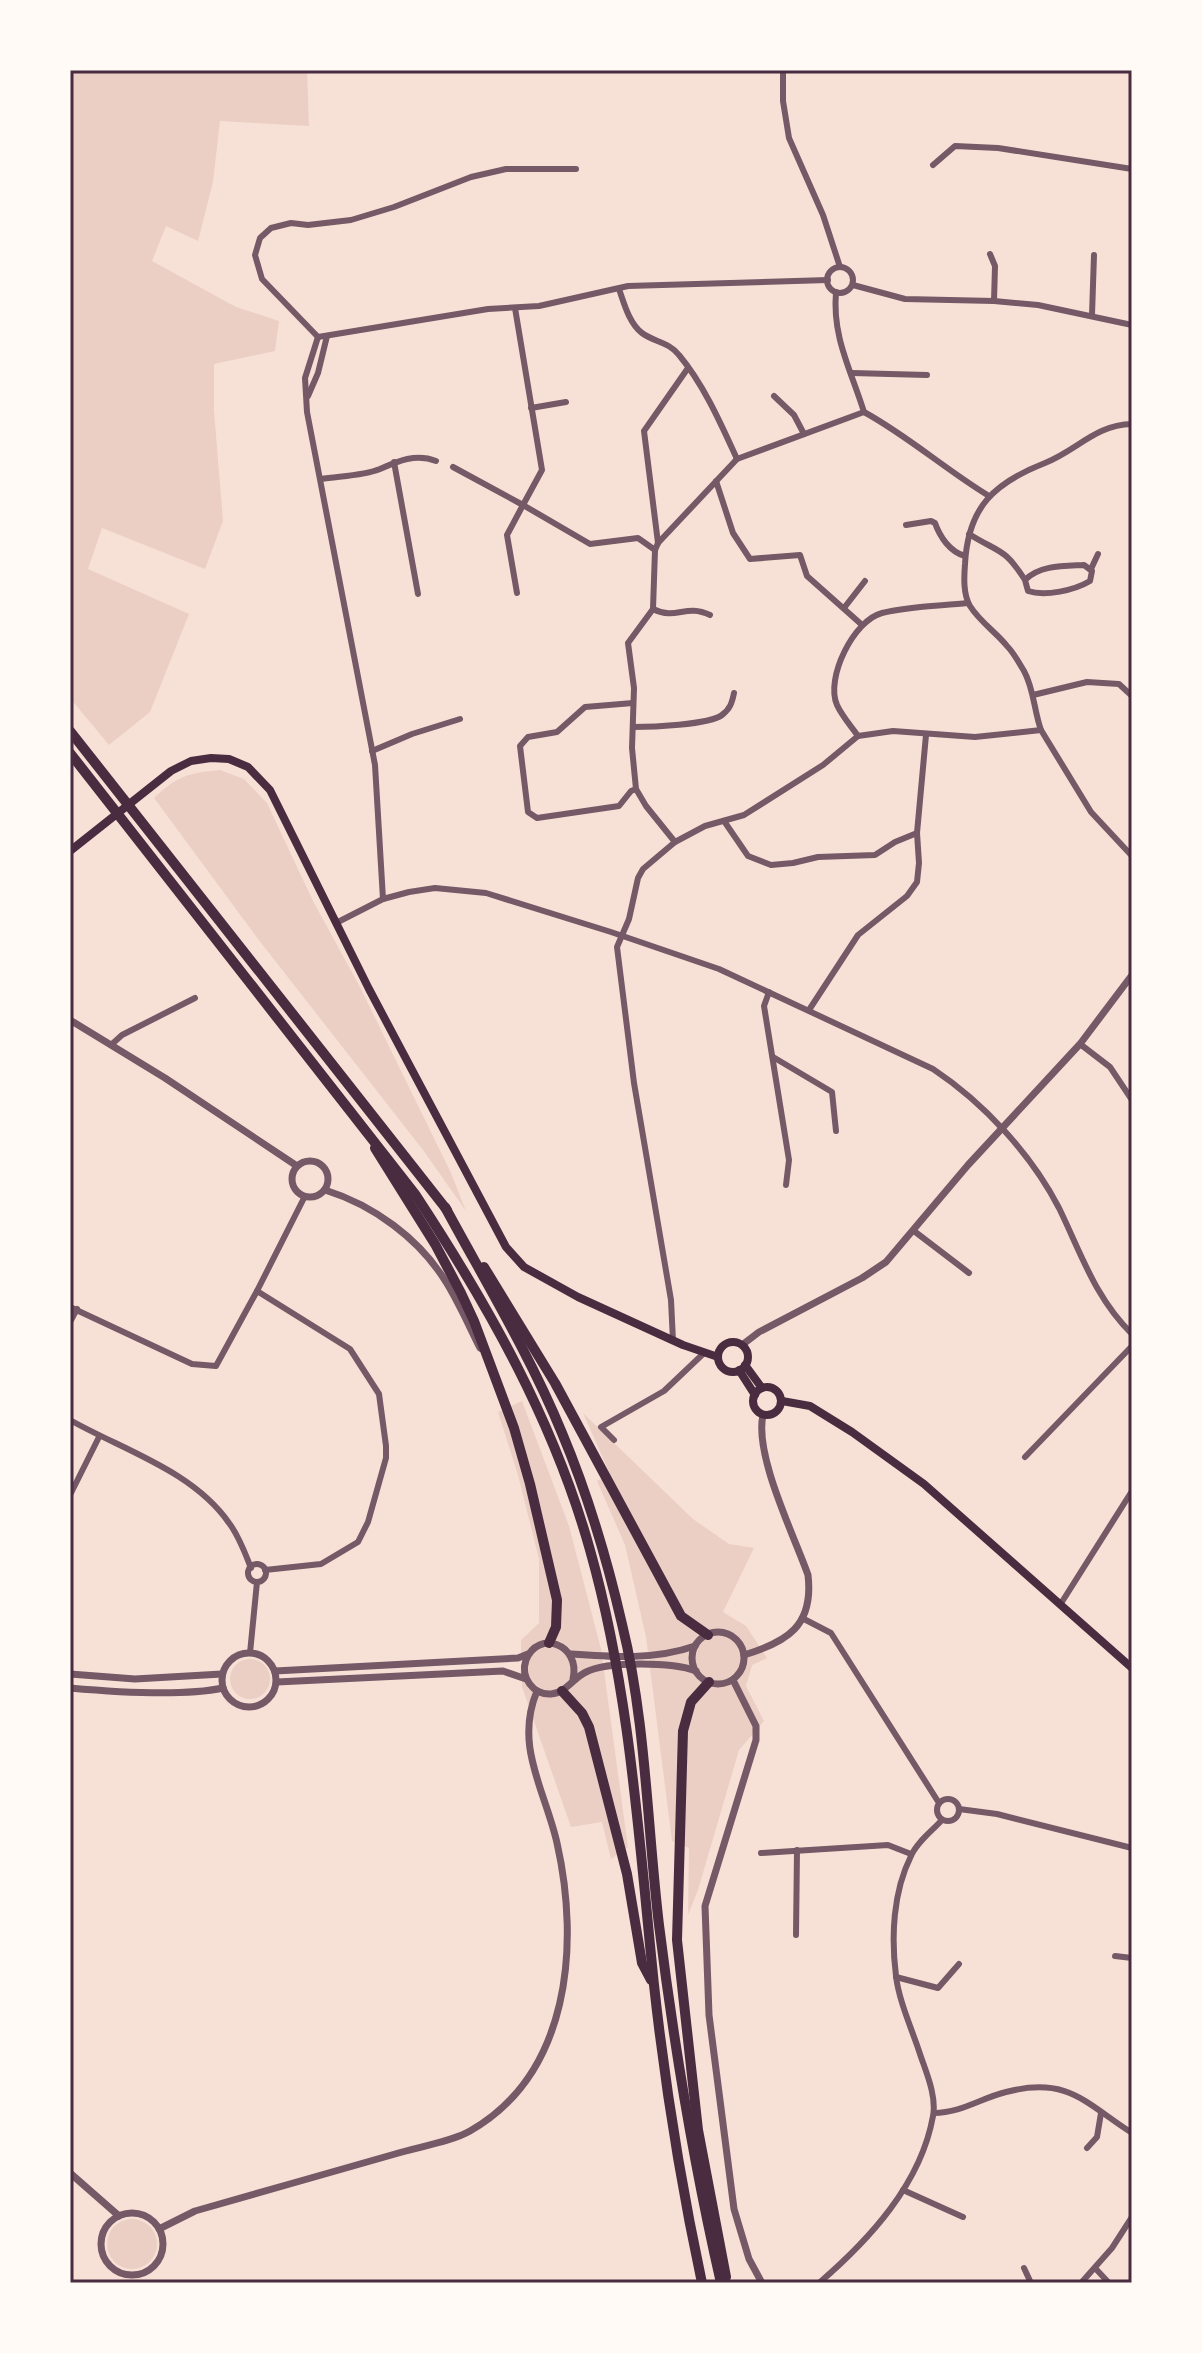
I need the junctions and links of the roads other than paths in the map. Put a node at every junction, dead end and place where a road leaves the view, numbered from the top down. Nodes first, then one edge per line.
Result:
1 (783, 70) edge
2 (933, 165) dead end
3 (576, 169) dead end
4 (1132, 169) edge
5 (990, 254) dead end
6 (1094, 255) dead end
7 (840, 267) junction
8 (828, 280) junction
9 (853, 285) junction
10 (619, 289) junction
11 (836, 292) junction
12 (994, 301) junction
13 (515, 308) junction
14 (1092, 315) junction
15 (1132, 325) edge
16 (327, 336) junction
17 (318, 337) junction
18 (688, 368) junction
19 (852, 373) junction
20 (927, 375) dead end
21 (774, 396) dead end
22 (306, 399) junction
23 (566, 402) dead end
24 (531, 408) junction
25 (864, 412) junction
26 (1132, 424) edge
27 (804, 434) junction
28 (737, 459) junction
29 (436, 461) dead end
30 (394, 462) junction
31 (453, 467) dead end
32 (321, 479) junction
33 (716, 481) junction
34 (989, 496) junction
35 (523, 505) junction
36 (906, 525) dead end
37 (969, 534) junction
38 (656, 546) junction
39 (1098, 554) dead end
40 (965, 556) junction
41 (1091, 569) junction
42 (1025, 580) junction
43 (865, 581) dead end
44 (517, 593) dead end
45 (418, 594) dead end
46 (968, 603) junction
47 (844, 608) junction
48 (653, 609) junction
49 (710, 615) dead end
50 (861, 624) junction
51 (734, 693) dead end
52 (1033, 695) junction
53 (1132, 696) edge
54 (633, 703) junction
55 (460, 719) dead end
56 (633, 727) junction
57 (1041, 730) junction
58 (70, 731) edge
59 (926, 735) junction
60 (858, 736) junction
61 (372, 751) junction
62 (70, 753) edge
63 (636, 789) junction
64 (724, 821) junction
65 (917, 833) junction
66 (675, 842) junction
67 (70, 851) edge
68 (1132, 856) edge
69 (383, 899) junction
70 (336, 923) junction
71 (620, 935) junction
72 (1132, 975) edge
73 (769, 992) junction
74 (195, 998) dead end
75 (809, 1010) junction
76 (70, 1020) edge
77 (1080, 1044) junction
78 (111, 1045) junction
79 (772, 1056) junction
80 (1132, 1100) edge
81 (363, 1125) junction
82 (1001, 1129) junction
83 (836, 1131) dead end
84 (297, 1166) junction
85 (786, 1185) dead end
86 (325, 1190) junction
87 (305, 1196) junction
88 (445, 1207) junction
89 (914, 1231) junction
90 (969, 1273) dead end
91 (257, 1291) junction
92 (74, 1308) edge
93 (70, 1322) edge
94 (1132, 1334) edge
95 (673, 1341) junction
96 (742, 1345) junction
97 (1132, 1346) edge
98 (703, 1354) junction
99 (718, 1357) junction
100 (742, 1368) junction
101 (496, 1381) junction
102 (758, 1391) junction
103 (782, 1401) junction
104 (763, 1415) junction
105 (70, 1420) edge
106 (99, 1437) junction
107 (614, 1440) dead end
108 (1025, 1457) dead end
109 (1132, 1491) edge
110 (70, 1495) edge
111 (251, 1568) junction
112 (265, 1570) junction
113 (257, 1582) junction
114 (1060, 1605) junction
115 (802, 1618) junction
116 (708, 1635) junction
117 (549, 1643) junction
118 (695, 1646) junction
119 (250, 1653) junction
120 (530, 1653) junction
121 (571, 1654) junction
122 (744, 1655) junction
123 (1132, 1668) edge
124 (275, 1671) junction
125 (696, 1671) junction
126 (70, 1674) edge
127 (222, 1674) junction
128 (526, 1679) junction
129 (573, 1679) junction
130 (733, 1680) junction
131 (277, 1682) junction
132 (709, 1682) junction
133 (70, 1688) edge
134 (223, 1688) junction
135 (537, 1691) junction
136 (562, 1691) junction
137 (939, 1803) junction
138 (959, 1809) junction
139 (942, 1820) junction
140 (1132, 1848) edge
141 (797, 1850) junction
142 (761, 1853) dead end
143 (911, 1854) junction
144 (796, 1935) dead end
145 (1115, 1956) dead end
146 (1132, 1958) edge
147 (959, 1964) dead end
148 (896, 1977) junction
149 (655, 1990) junction
150 (934, 2113) junction
151 (1101, 2113) junction
152 (1132, 2133) edge
153 (1087, 2148) dead end
154 (70, 2173) edge
155 (903, 2190) junction
156 (119, 2216) junction
157 (963, 2217) dead end
158 (1132, 2217) edge
159 (159, 2229) junction
160 (1024, 2268) dead end
161 (1095, 2268) junction
162 (141, 2273) junction
163 (140, 2283) edge
164 (702, 2283) edge
165 (721, 2283) edge
166 (727, 2283) edge
167 (762, 2283) edge
168 (819, 2283) edge
169 (1031, 2283) edge
170 (1081, 2283) edge
171 (1109, 2283) edge

1 - 7 street
2 - 4 street
3 - 17 street
5 - 12 street
6 - 14 street
7 - 8 street
7 - 9 street
8 - 10 street
8 - 11 street
9 - 11 street
9 - 12 street
10 - 13 street
10 - 18 street
11 - 19 street
12 - 14 street
13 - 16 street
13 - 24 street
14 - 15 street
16 - 17 street
16 - 22 street
17 - 22 street
18 - 28 street
18 - 38 street
19 - 20 street
19 - 25 street
21 - 27 street
22 - 32 street
23 - 24 street
24 - 35 street
25 - 27 street
25 - 34 street
26 - 34 street
27 - 28 street
28 - 33 street
29 - 30 street
30 - 32 street
30 - 45 street
31 - 35 street
32 - 61 street
33 - 38 street
33 - 47 street
34 - 37 street
35 - 38 street
35 - 44 street
36 - 40 street
37 - 40 street
37 - 42 street
38 - 48 street
39 - 41 street
40 - 46 street
41 - 42 street
41 - 42 street
43 - 47 street
46 - 50 street
46 - 52 street
47 - 50 street
48 - 49 street
48 - 54 street
50 - 60 street
51 - 56 street
52 - 53 street
52 - 57 street
54 - 56 street
54 - 63 street
55 - 61 street
56 - 63 street
57 - 59 street
57 - 68 street
58 - 88 highway
59 - 60 street
59 - 65 street
60 - 64 street
61 - 69 street
62 - 81 highway
63 - 66 street
64 - 65 street
64 - 66 street
65 - 75 street
66 - 71 street
67 - 70 main road
69 - 70 street
69 - 71 street
70 - 95 main road
71 - 73 street
71 - 95 street
72 - 77 street
73 - 75 street
73 - 79 street
74 - 78 street
75 - 82 street
76 - 78 street
77 - 80 street
77 - 82 street
78 - 84 street
79 - 83 street
79 - 85 street
81 - 101 highway
81 - 149 highway
82 - 89 street
82 - 94 street
84 - 86 street
84 - 87 street
86 - 87 street
86 - 101 street
87 - 91 street
88 - 116 highway
88 - 165 highway
89 - 90 street
89 - 96 street
91 - 92 street
91 - 112 street
92 - 93 street
95 - 98 main road
96 - 99 main road
96 - 100 main road
97 - 108 street
98 - 99 main road
98 - 107 street
99 - 100 main road
100 - 102 main road
101 - 117 highway
102 - 103 main road
102 - 104 main road
103 - 104 main road
103 - 114 main road
104 - 115 street
105 - 106 street
106 - 110 street
106 - 111 street
109 - 114 street
111 - 112 street
111 - 113 street
112 - 113 street
113 - 119 street
114 - 123 main road
115 - 122 street
115 - 137 street
116 - 118 street
116 - 122 street
117 - 120 street
117 - 121 street
118 - 121 street
118 - 125 street
119 - 124 street
119 - 127 street
120 - 124 street
120 - 128 street
121 - 129 street
122 - 130 street
124 - 131 street
125 - 129 street
125 - 132 street
126 - 127 street
127 - 134 street
128 - 131 street
128 - 135 street
129 - 136 street
130 - 132 street
130 - 167 street
131 - 134 street
132 - 166 highway
133 - 134 street
135 - 136 street
135 - 159 street
136 - 149 highway
137 - 138 street
137 - 139 street
138 - 139 street
138 - 140 street
139 - 143 street
141 - 142 street
141 - 143 street
141 - 144 street
143 - 148 street
145 - 146 street
147 - 148 street
148 - 150 street
149 - 164 highway
150 - 151 street
150 - 155 street
151 - 152 street
151 - 153 street
154 - 156 street
155 - 157 street
155 - 168 street
156 - 159 street
156 - 162 street
158 - 161 street
159 - 162 street
160 - 169 street
161 - 170 street
161 - 171 street
162 - 163 street

